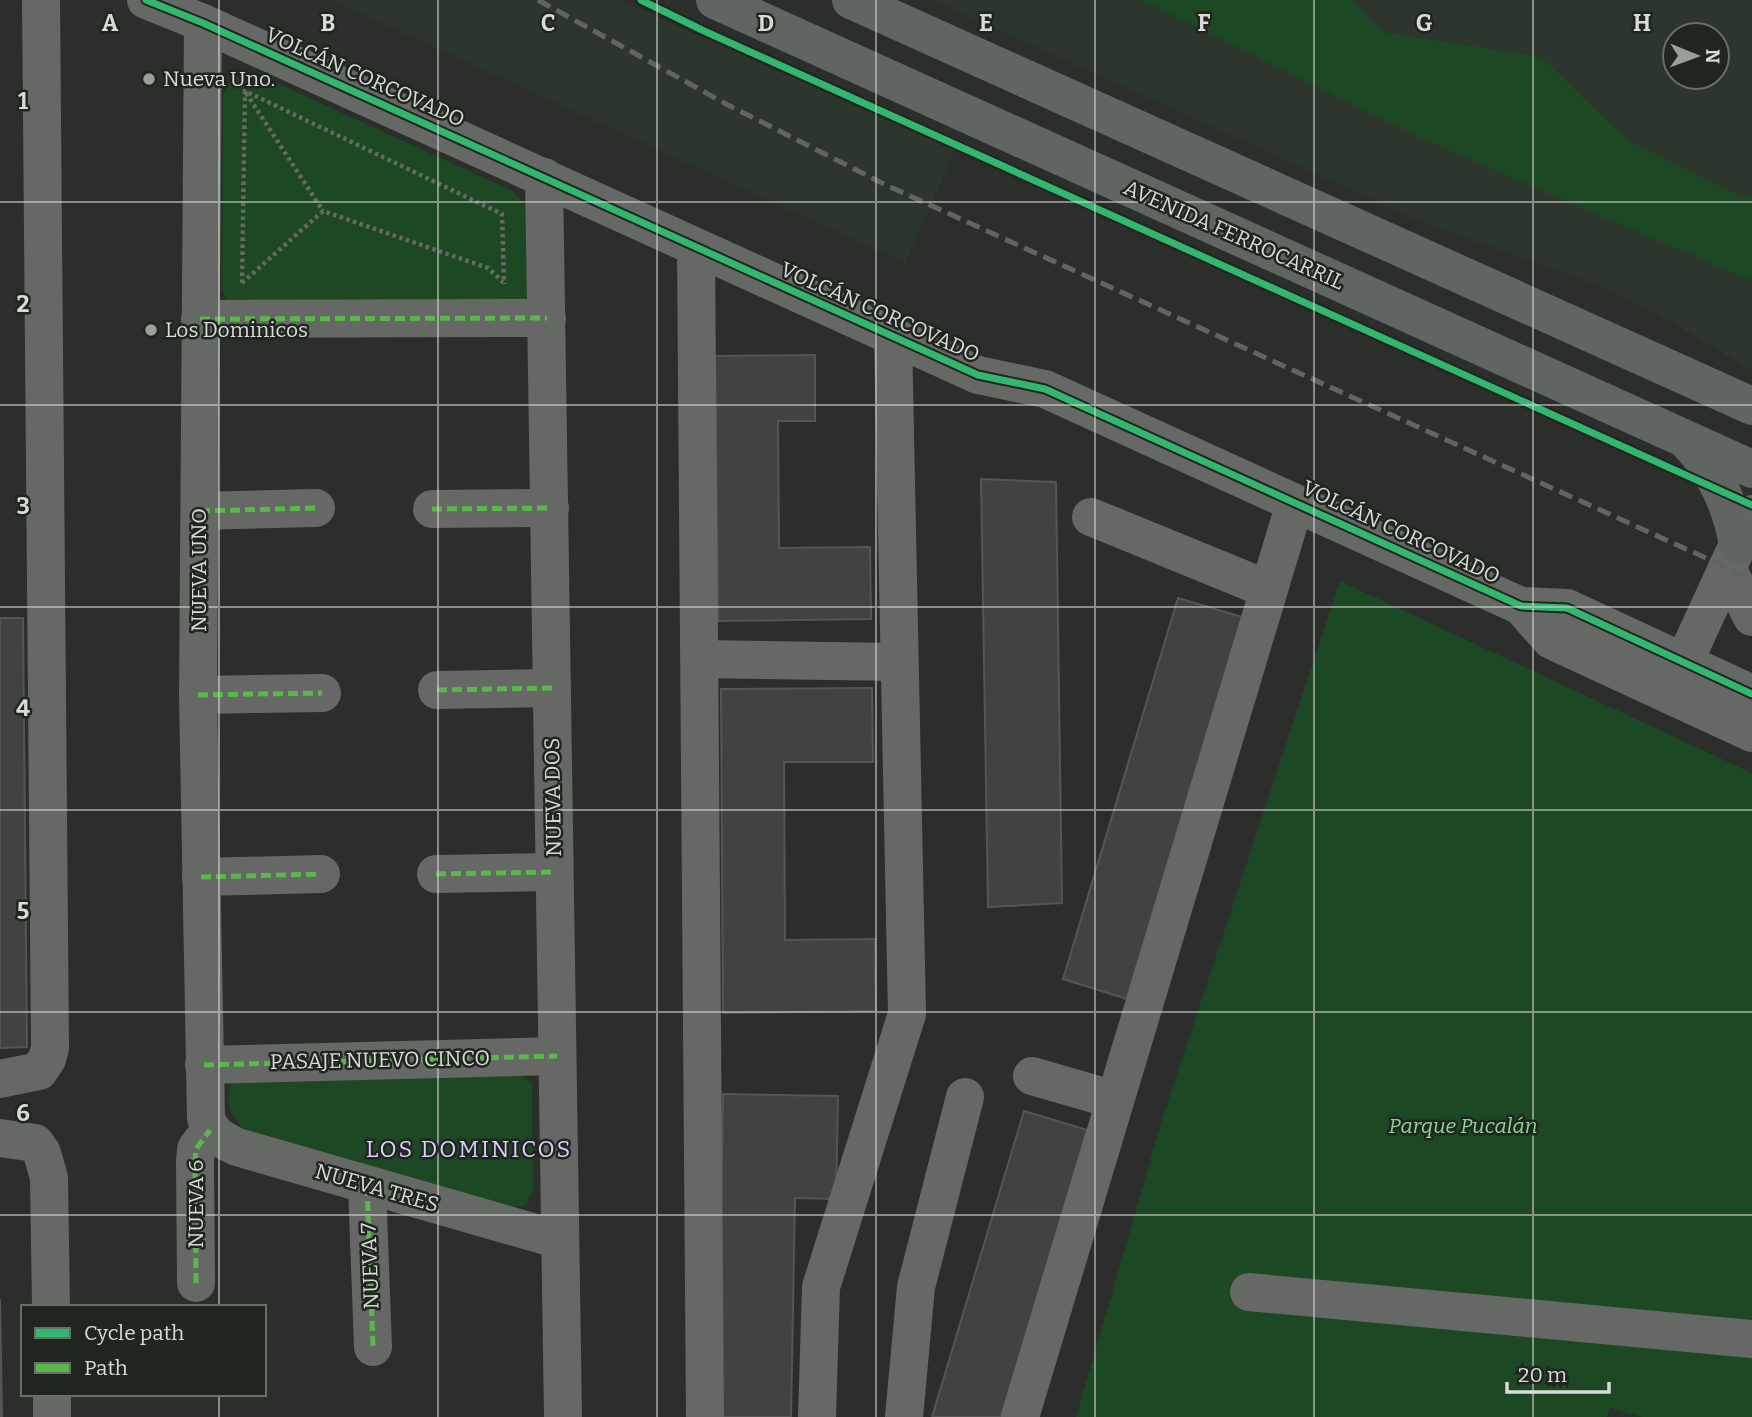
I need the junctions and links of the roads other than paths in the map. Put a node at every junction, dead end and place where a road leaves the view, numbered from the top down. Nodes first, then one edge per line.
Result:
1 (41, 0) edge
2 (146, 0) edge
3 (715, 0) edge
4 (851, 0) edge
5 (203, 23) junction
6 (544, 177) junction
7 (696, 248) junction
8 (547, 317) junction
9 (200, 319) junction
10 (893, 337) junction
11 (1752, 406) edge
12 (1684, 438) junction
13 (1752, 469) edge
14 (1295, 503) junction
15 (316, 508) dead end
16 (432, 509) dead end
17 (550, 509) junction
18 (200, 511) junction
19 (1091, 517) dead end
20 (1739, 542) edge
21 (1267, 589) junction
22 (1752, 617) edge
23 (699, 659) junction
24 (898, 662) junction
25 (1677, 679) junction
26 (552, 688) junction
27 (437, 690) dead end
28 (322, 693) dead end
29 (1752, 694) edge
30 (198, 695) junction
31 (1752, 733) edge
32 (554, 873) junction
33 (321, 874) dead end
34 (436, 874) dead end
35 (201, 877) junction
36 (557, 1056) junction
37 (204, 1065) junction
38 (1032, 1076) dead end
39 (0, 1079) edge
40 (965, 1097) dead end
41 (1115, 1100) junction
42 (208, 1124) junction
43 (0, 1138) edge
44 (368, 1186) junction
45 (560, 1240) junction
46 (196, 1283) dead end
47 (1249, 1292) dead end
48 (51, 1305) edge
49 (1752, 1339) edge
50 (373, 1347) dead end
51 (52, 1396) edge
52 (52, 1417) edge
53 (563, 1417) edge
54 (705, 1417) edge
55 (817, 1417) edge
56 (904, 1417) edge
57 (1020, 1417) edge

1 - 39 street
2 - 5 street, VOLCÁN CORCOVADO
3 - 12 main road, AVENIDA FERROCARRIL
4 - 11 main road
5 - 6 street, VOLCÁN CORCOVADO
5 - 9 street, NUEVA UNO
6 - 7 street, VOLCÁN CORCOVADO
6 - 8 street, NUEVA DOS
7 - 10 street, VOLCÁN CORCOVADO
7 - 23 street
8 - 9 street
8 - 17 street, NUEVA DOS
9 - 18 street, NUEVA UNO
10 - 14 street, VOLCÁN CORCOVADO
10 - 24 street
12 - 13 main road, AVENIDA FERROCARRIL
12 - 20 main road
14 - 21 street
14 - 25 street, VOLCÁN CORCOVADO
15 - 18 street
16 - 17 street
17 - 26 street, NUEVA DOS
18 - 30 street, NUEVA UNO
19 - 21 street
20 - 22 street
20 - 25 street
21 - 41 street
23 - 24 street
23 - 54 street
24 - 55 street
25 - 29 street
25 - 31 street
26 - 27 street
26 - 32 street, NUEVA DOS
28 - 30 street
30 - 35 street, NUEVA UNO
32 - 34 street
32 - 36 street, NUEVA DOS
33 - 35 street
35 - 37 street, NUEVA UNO
36 - 37 street, PASAJE NUEVO CINCO
36 - 45 street, NUEVA DOS
37 - 42 street, NUEVA UNO
38 - 41 street
40 - 56 street
41 - 57 street
42 - 44 street, NUEVA TRES
42 - 46 street, NUEVA 6
43 - 48 street
44 - 45 street, NUEVA TRES
44 - 50 street, NUEVA 7
45 - 53 street, NUEVA DOS
47 - 49 street
51 - 52 street

